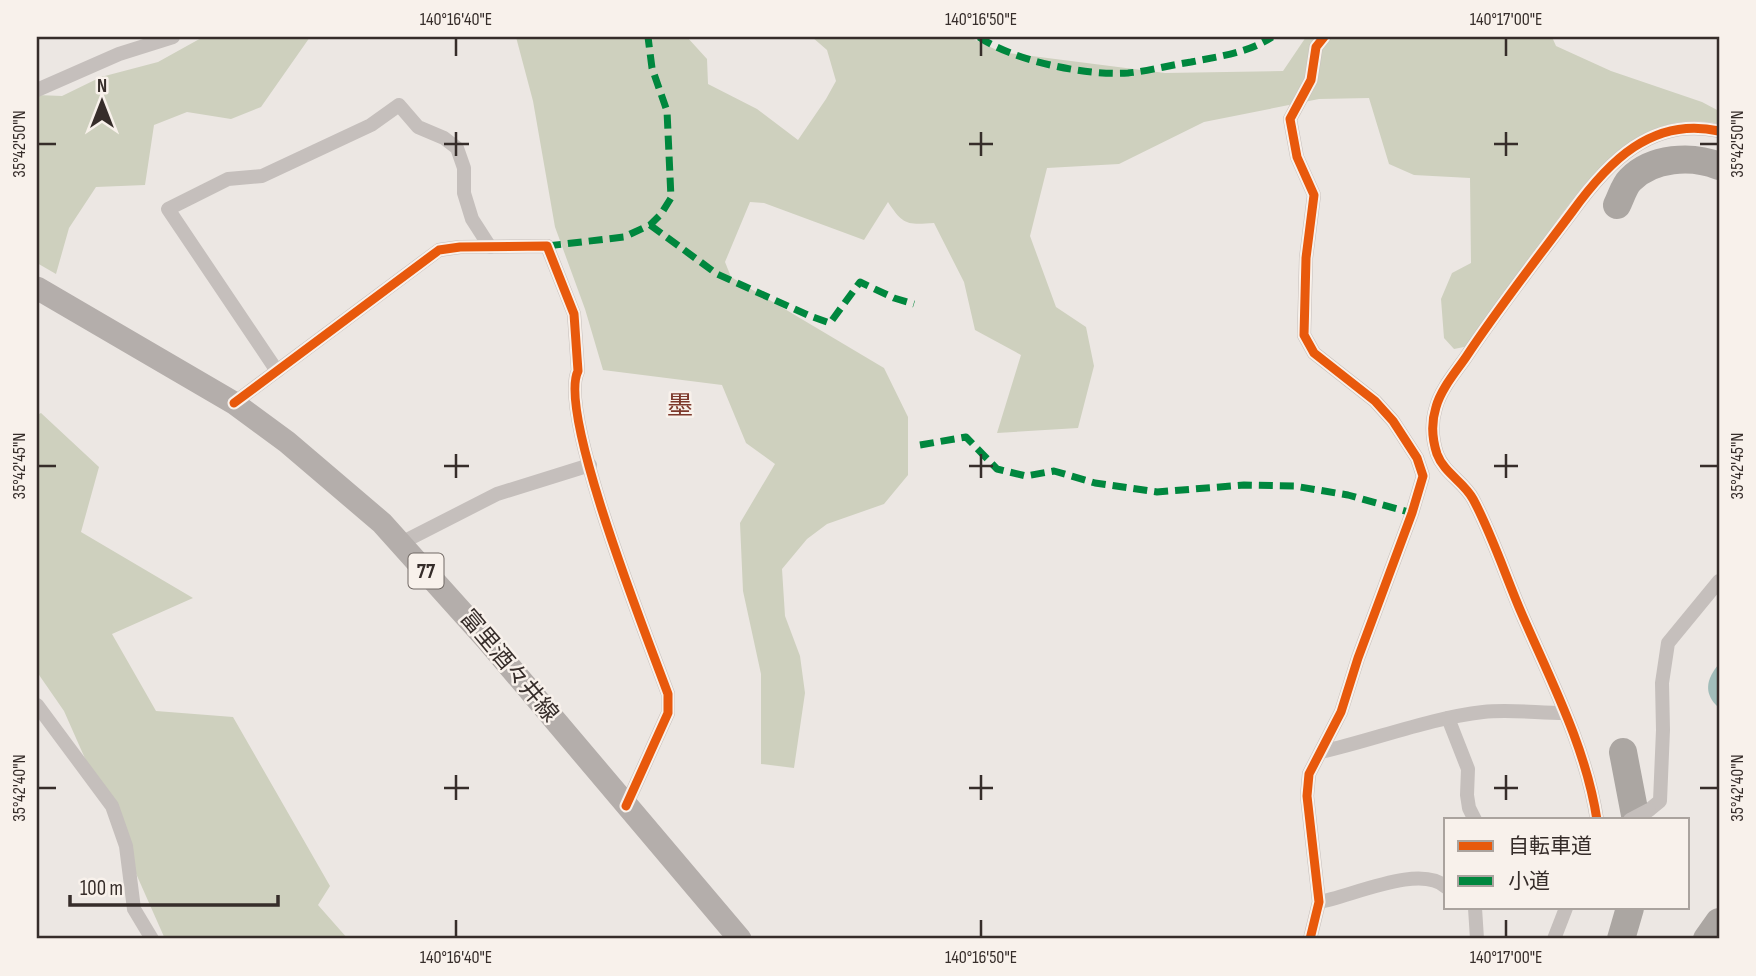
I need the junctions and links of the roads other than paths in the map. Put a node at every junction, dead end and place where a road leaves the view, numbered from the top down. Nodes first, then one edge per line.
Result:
1 (173, 37) edge
2 (1324, 37) edge
3 (37, 90) edge
4 (1719, 131) edge
5 (1719, 166) edge
6 (1617, 205) dead end
7 (490, 247) junction
8 (37, 288) edge
9 (277, 371) junction
10 (234, 403) junction
11 (590, 465) junction
12 (1449, 473) junction
13 (1423, 476) junction
14 (401, 543) junction
15 (1719, 581) edge
16 (37, 705) edge
17 (1564, 713) junction
18 (1448, 718) junction
19 (1321, 752) junction
20 (1623, 752) dead end
21 (626, 806) junction
22 (1642, 815) edge
23 (1474, 818) edge
24 (1597, 818) edge
25 (1444, 886) edge
26 (1319, 902) junction
27 (1566, 909) edge
28 (1630, 909) edge
29 (1472, 910) edge
30 (1719, 922) edge
31 (152, 939) edge
32 (740, 939) edge
33 (1310, 939) edge
34 (1477, 939) edge
35 (1554, 939) edge
36 (1621, 939) edge
37 (1707, 939) edge

1 - 3 street
2 - 13 street
4 - 12 street
5 - 6 highway
7 - 9 street
7 - 9 street
7 - 11 street
8 - 10 main road, 富里酒々井線 / 77
9 - 10 street
10 - 14 main road, 富里酒々井線 / 77
11 - 14 street
11 - 21 street
12 - 13 street
12 - 17 street
13 - 19 street
14 - 21 main road, 富里酒々井線 / 77
15 - 22 street
16 - 31 street
17 - 18 street
17 - 24 street
18 - 19 street
18 - 23 street
19 - 26 street
20 - 22 highway
21 - 32 main road, 富里酒々井線 / 77
25 - 26 street
26 - 33 street
27 - 35 street
28 - 36 highway
29 - 34 street
30 - 37 highway

